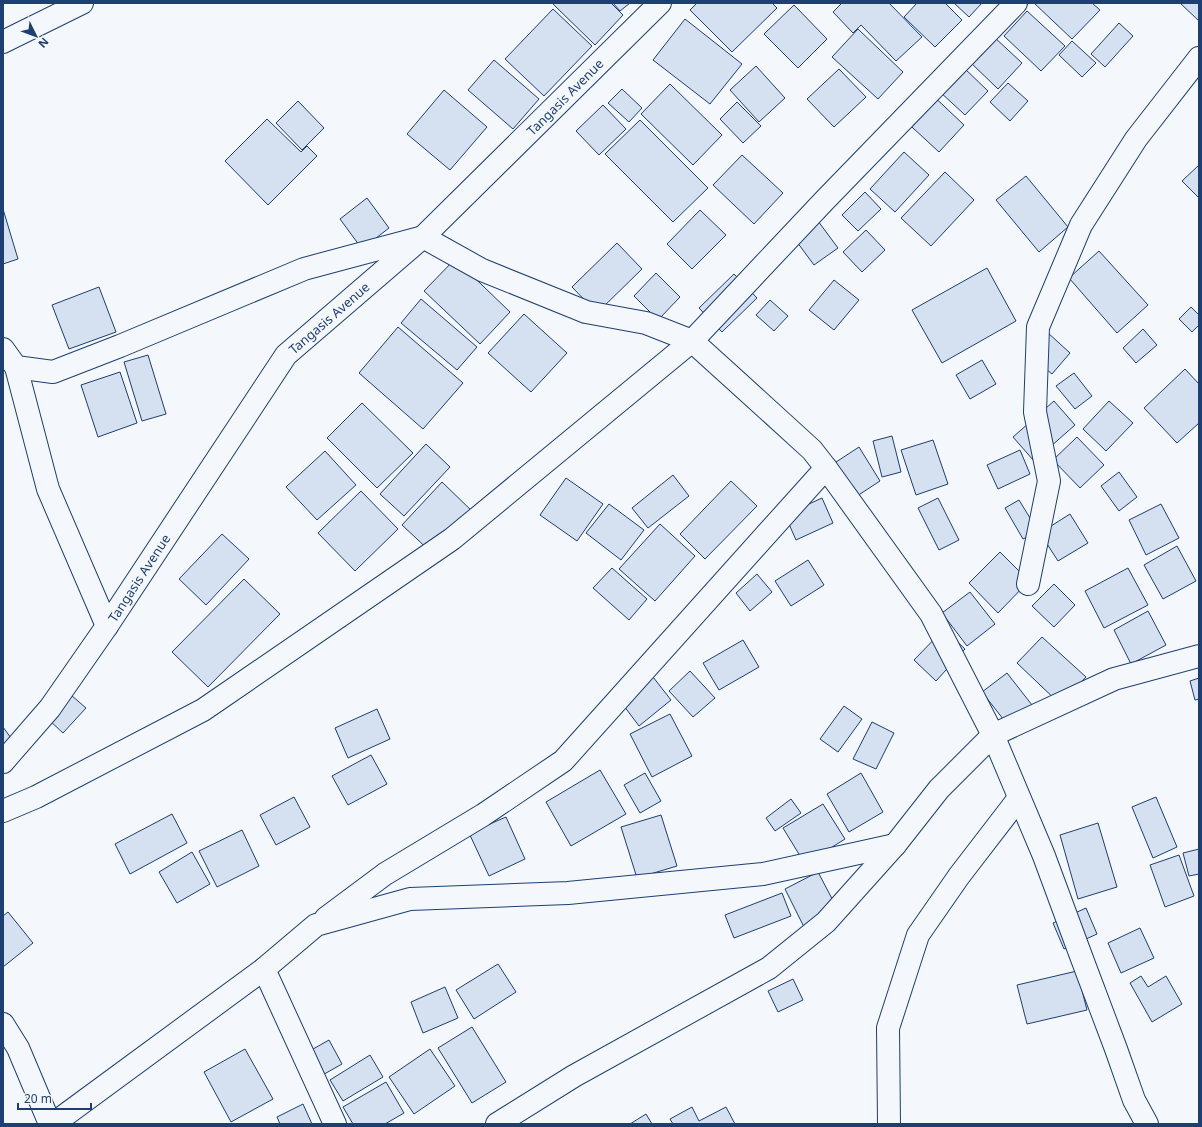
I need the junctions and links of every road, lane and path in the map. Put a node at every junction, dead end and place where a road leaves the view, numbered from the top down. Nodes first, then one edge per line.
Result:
1 (82, 3) edge
2 (660, 3) edge
3 (1016, 3) edge
4 (3, 42) edge
5 (1199, 58) edge
6 (423, 237) junction
7 (692, 341) junction
8 (3, 349) edge
9 (16, 367) junction
10 (826, 468) junction
11 (1028, 584) dead end
12 (107, 626) junction
13 (1199, 656) edge
14 (993, 735) junction
15 (3, 762) edge
16 (1019, 798) junction
17 (3, 811) edge
18 (896, 845) junction
19 (316, 925) junction
20 (264, 970) junction
21 (3, 1024) edge
22 (50, 1124) edge
23 (53, 1124) edge
24 (335, 1124) edge
25 (497, 1124) edge
26 (889, 1124) edge
27 (1147, 1124) edge

1 - 4 street
2 - 6 street, Tangasis Avenue
3 - 7 street
5 - 11 street
6 - 7 street
6 - 9 street
6 - 12 street, Tangasis Avenue
7 - 10 street
7 - 17 street
8 - 9 street
9 - 12 street
10 - 14 street
10 - 19 street
12 - 15 street, Tangasis Avenue
13 - 14 street
14 - 16 street
14 - 18 street
16 - 26 street
16 - 27 street
18 - 19 street
18 - 25 street
19 - 20 street
20 - 23 street
20 - 24 street
21 - 22 street

